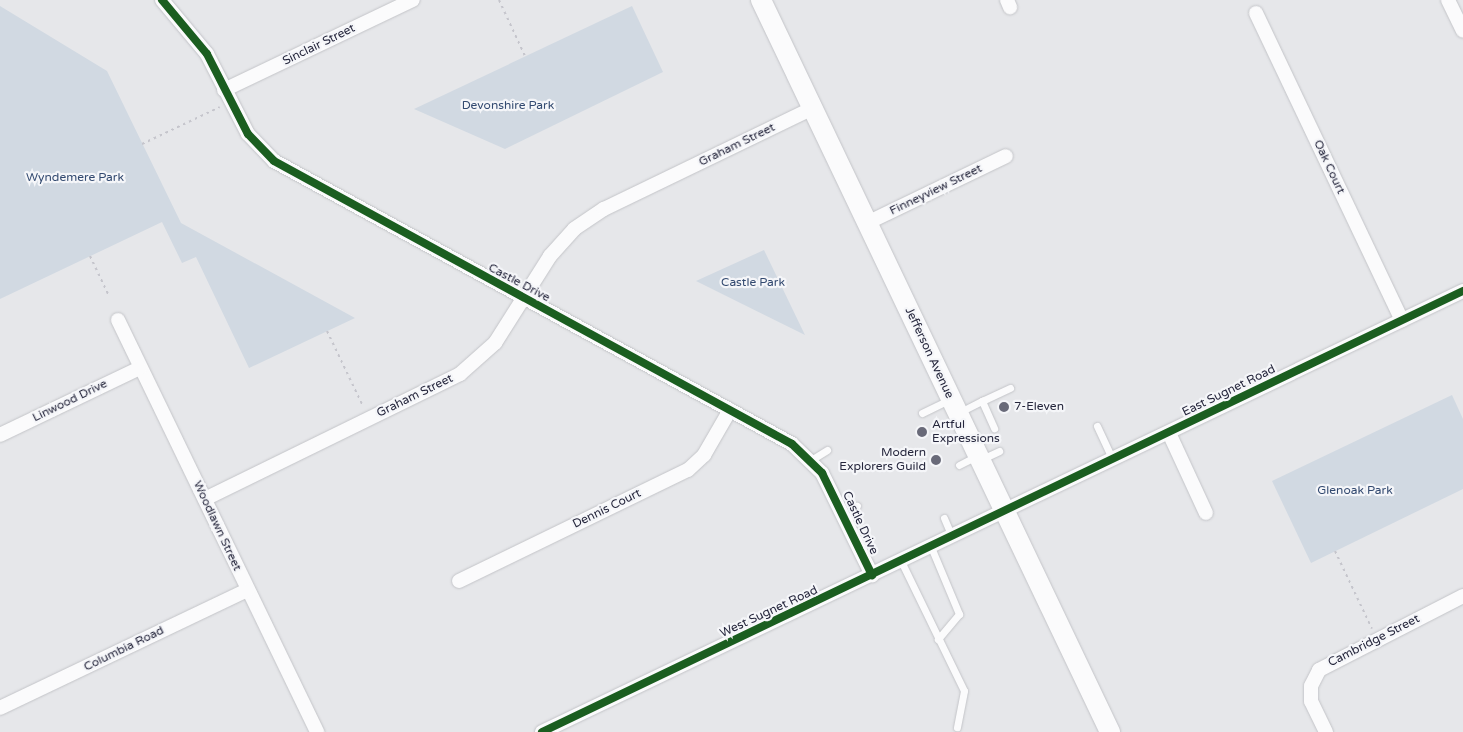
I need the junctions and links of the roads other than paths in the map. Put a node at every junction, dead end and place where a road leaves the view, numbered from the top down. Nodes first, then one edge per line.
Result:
1 (162, 0) edge
2 (413, 0) edge
3 (761, 0) edge
4 (1448, 0) edge
5 (1256, 13) dead end
6 (1463, 31) edge
7 (224, 90) junction
8 (813, 108) junction
9 (1006, 156) dead end
10 (867, 223) junction
11 (1463, 290) edge
12 (523, 298) junction
13 (118, 320) dead end
14 (1402, 320) junction
15 (140, 368) junction
16 (1010, 388) dead end
17 (982, 401) junction
18 (954, 406) junction
19 (730, 410) junction
20 (922, 413) dead end
21 (1097, 426) dead end
22 (994, 428) dead end
23 (1169, 433) junction
24 (0, 435) edge
25 (827, 450) dead end
26 (999, 451) dead end
27 (979, 458) junction
28 (811, 460) junction
29 (1113, 460) junction
30 (959, 465) dead end
31 (205, 499) junction
32 (857, 506) dead end
33 (1004, 512) junction
34 (1206, 513) dead end
35 (944, 518) dead end
36 (848, 523) junction
37 (952, 537) junction
38 (931, 547) junction
39 (901, 561) junction
40 (872, 575) junction
41 (459, 580) dead end
42 (247, 590) junction
43 (1463, 596) edge
44 (938, 639) junction
45 (0, 708) edge
46 (957, 727) dead end
47 (317, 732) edge
48 (542, 732) edge
49 (1110, 732) edge
50 (1326, 732) edge

1 - 7 street, Castle Drive
2 - 7 street, Sinclair Street
3 - 8 street, Jefferson Avenue
4 - 6 street
5 - 14 street, Oak Court
7 - 12 street, Castle Drive
8 - 10 street, Jefferson Avenue
8 - 12 street, Graham Street
9 - 10 street, Finneyview Street
10 - 18 street, Jefferson Avenue
11 - 14 street, East Sugnet Road
12 - 19 street, Castle Drive
12 - 31 street, Graham Street
13 - 15 street, Woodlawn Street
14 - 23 street, East Sugnet Road
15 - 24 street, Linwood Drive
15 - 31 street, Woodlawn Street
16 - 17 lane
17 - 18 lane
17 - 22 lane
18 - 20 lane
18 - 27 street, Jefferson Avenue
19 - 28 street, Castle Drive
19 - 41 street, Dennis Court
21 - 29 lane
23 - 29 street, East Sugnet Road
23 - 34 street
25 - 28 lane
26 - 27 lane
27 - 30 lane
27 - 33 street, Jefferson Avenue
28 - 36 street, Castle Drive
29 - 33 street, East Sugnet Road
31 - 42 street, Woodlawn Street
32 - 36 lane
33 - 37 street, West Sugnet Road
33 - 49 street, Jefferson Avenue
35 - 37 lane
36 - 40 street, Castle Drive
37 - 38 street, West Sugnet Road
38 - 39 street, West Sugnet Road
38 - 44 lane
39 - 40 street, West Sugnet Road
39 - 44 lane
40 - 48 street, West Sugnet Road
42 - 45 street, Columbia Road
42 - 47 street, Woodlawn Street
43 - 50 street, Cambridge Street
44 - 46 lane

